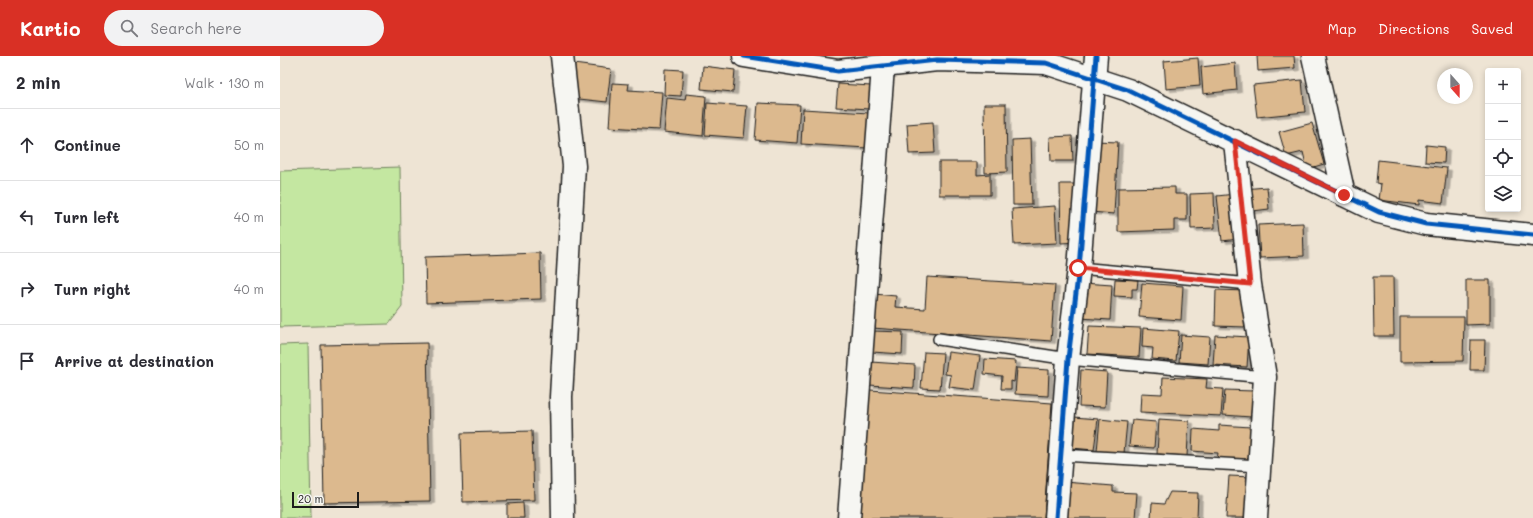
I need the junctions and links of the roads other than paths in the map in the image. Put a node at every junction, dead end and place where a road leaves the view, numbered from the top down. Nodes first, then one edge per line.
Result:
1 (562, 56) edge
2 (744, 56) edge
3 (1096, 56) edge
4 (1312, 56) edge
5 (883, 67) junction
6 (1095, 78) junction
7 (1235, 141) junction
8 (1344, 195) junction
9 (1533, 235) edge
10 (1078, 268) junction
11 (1250, 284) junction
12 (939, 339) dead end
13 (1068, 359) junction
14 (1265, 377) junction
15 (1061, 455) junction
16 (1260, 466) junction
17 (563, 518) edge
18 (849, 518) edge
19 (1056, 518) edge
20 (1256, 518) edge

1 - 17 street
2 - 5 street
3 - 6 street
4 - 8 street
5 - 6 street
5 - 18 street
6 - 7 street
6 - 10 street
7 - 8 street
7 - 11 street
8 - 9 street
10 - 11 lane
10 - 13 street
11 - 14 street
12 - 13 lane
13 - 14 lane
13 - 15 street
14 - 16 street
15 - 16 lane
15 - 19 street
16 - 20 street

